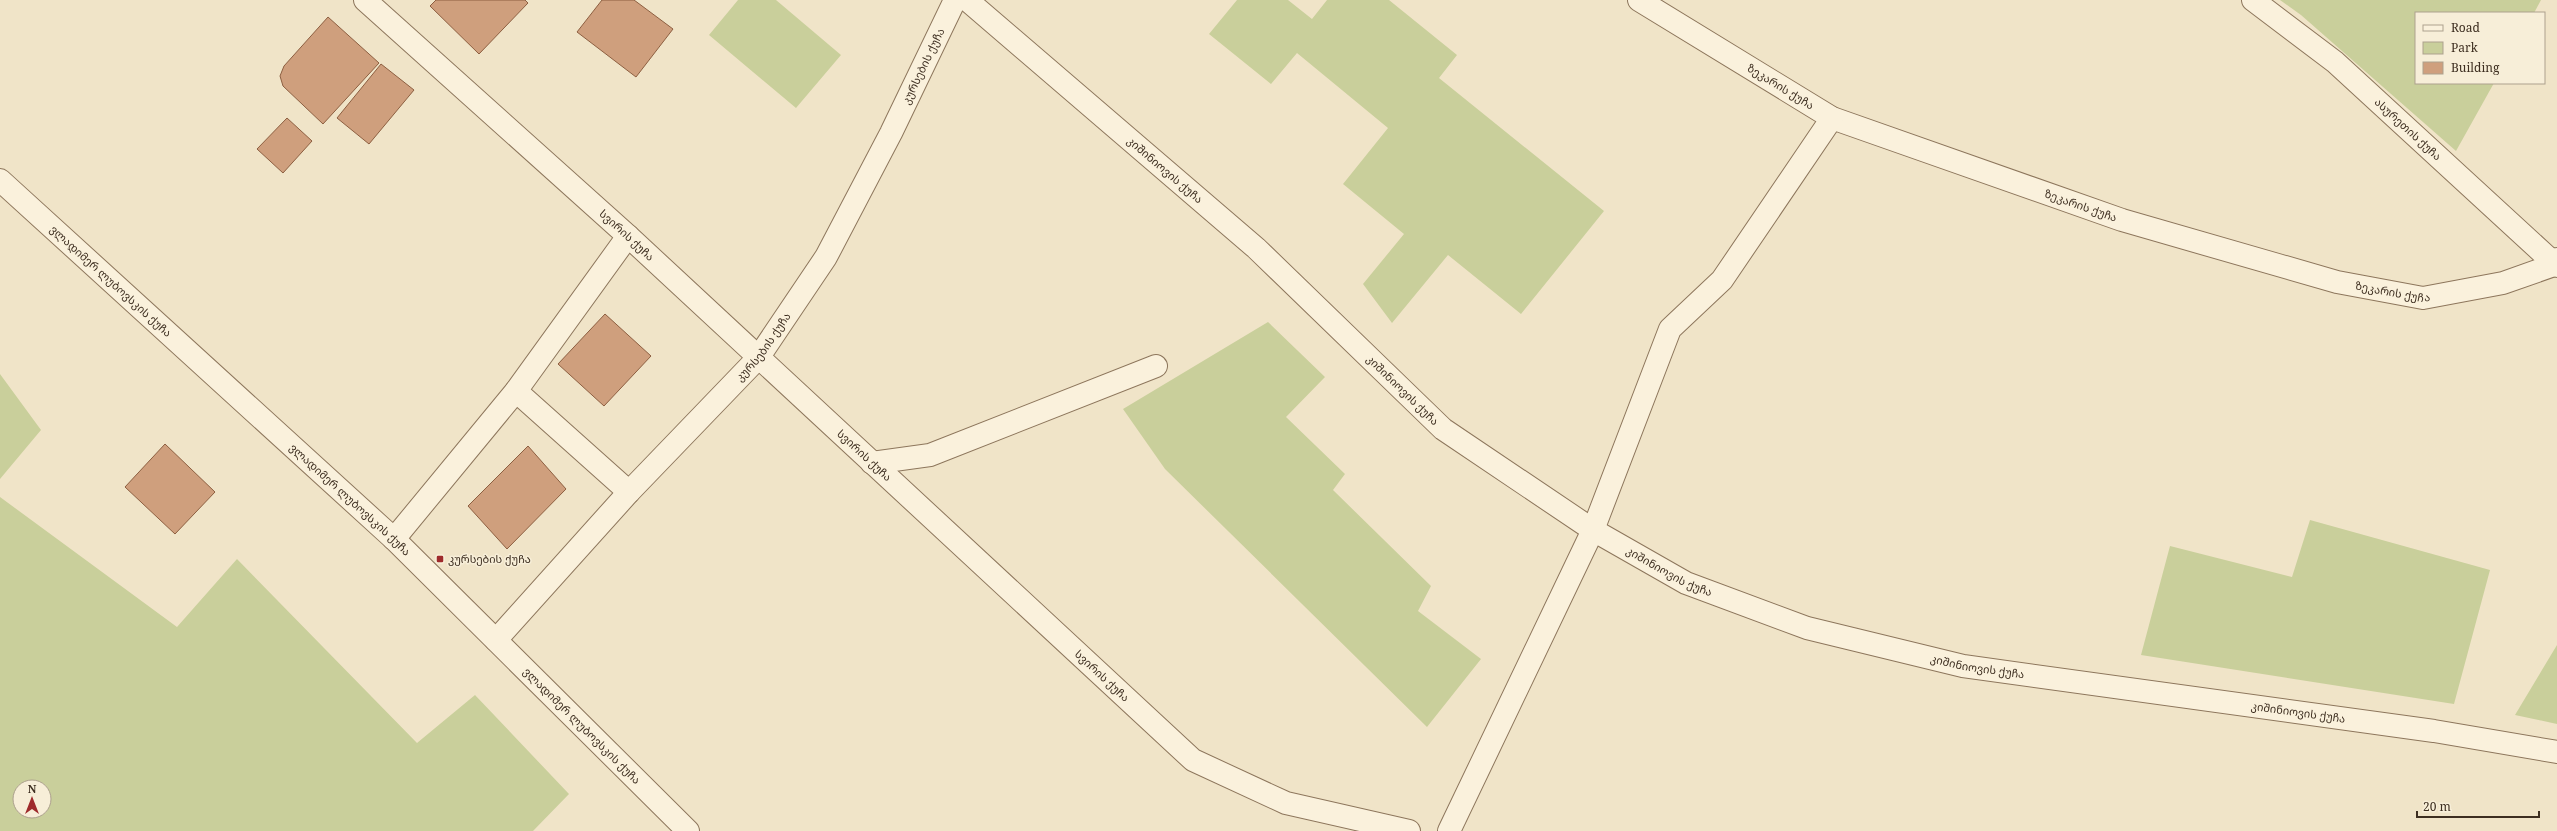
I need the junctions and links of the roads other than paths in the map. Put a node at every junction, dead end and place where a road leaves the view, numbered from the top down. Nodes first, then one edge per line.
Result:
1 (365, 0) edge
2 (955, 0) edge
3 (967, 0) edge
4 (1639, 0) edge
5 (2253, 0) edge
6 (1832, 118) junction
7 (0, 180) edge
8 (628, 236) junction
9 (2556, 263) edge
10 (758, 358) junction
11 (1156, 366) dead end
12 (516, 391) junction
13 (872, 464) junction
14 (629, 492) junction
15 (1594, 530) junction
16 (394, 539) junction
17 (496, 640) junction
18 (2557, 752) edge
19 (688, 831) edge
20 (1409, 831) edge
21 (1449, 831) edge

1 - 8 street, სვირის ქუჩა
2 - 10 street, კურსების ქუჩა
3 - 15 street, კიშინიოვის ქუჩა
4 - 6 street, ზეკარის ქუჩა
5 - 9 street, ასურეთის ქუჩა
6 - 9 street, ზეკარის ქუჩა
6 - 15 street
7 - 16 street, ვლადიმერ ლუბოვსკის ქუჩა
8 - 10 street, სვირის ქუჩა
8 - 12 street
10 - 13 street, სვირის ქუჩა
10 - 14 street, კურსების ქუჩა
11 - 13 street
12 - 14 street
12 - 16 street
13 - 20 street, სვირის ქუჩა
14 - 17 street, კურსების ქუჩა
15 - 18 street, კიშინიოვის ქუჩა
15 - 21 street
16 - 17 street, ვლადიმერ ლუბოვსკის ქუჩა
17 - 19 street, ვლადიმერ ლუბოვსკის ქუჩა

